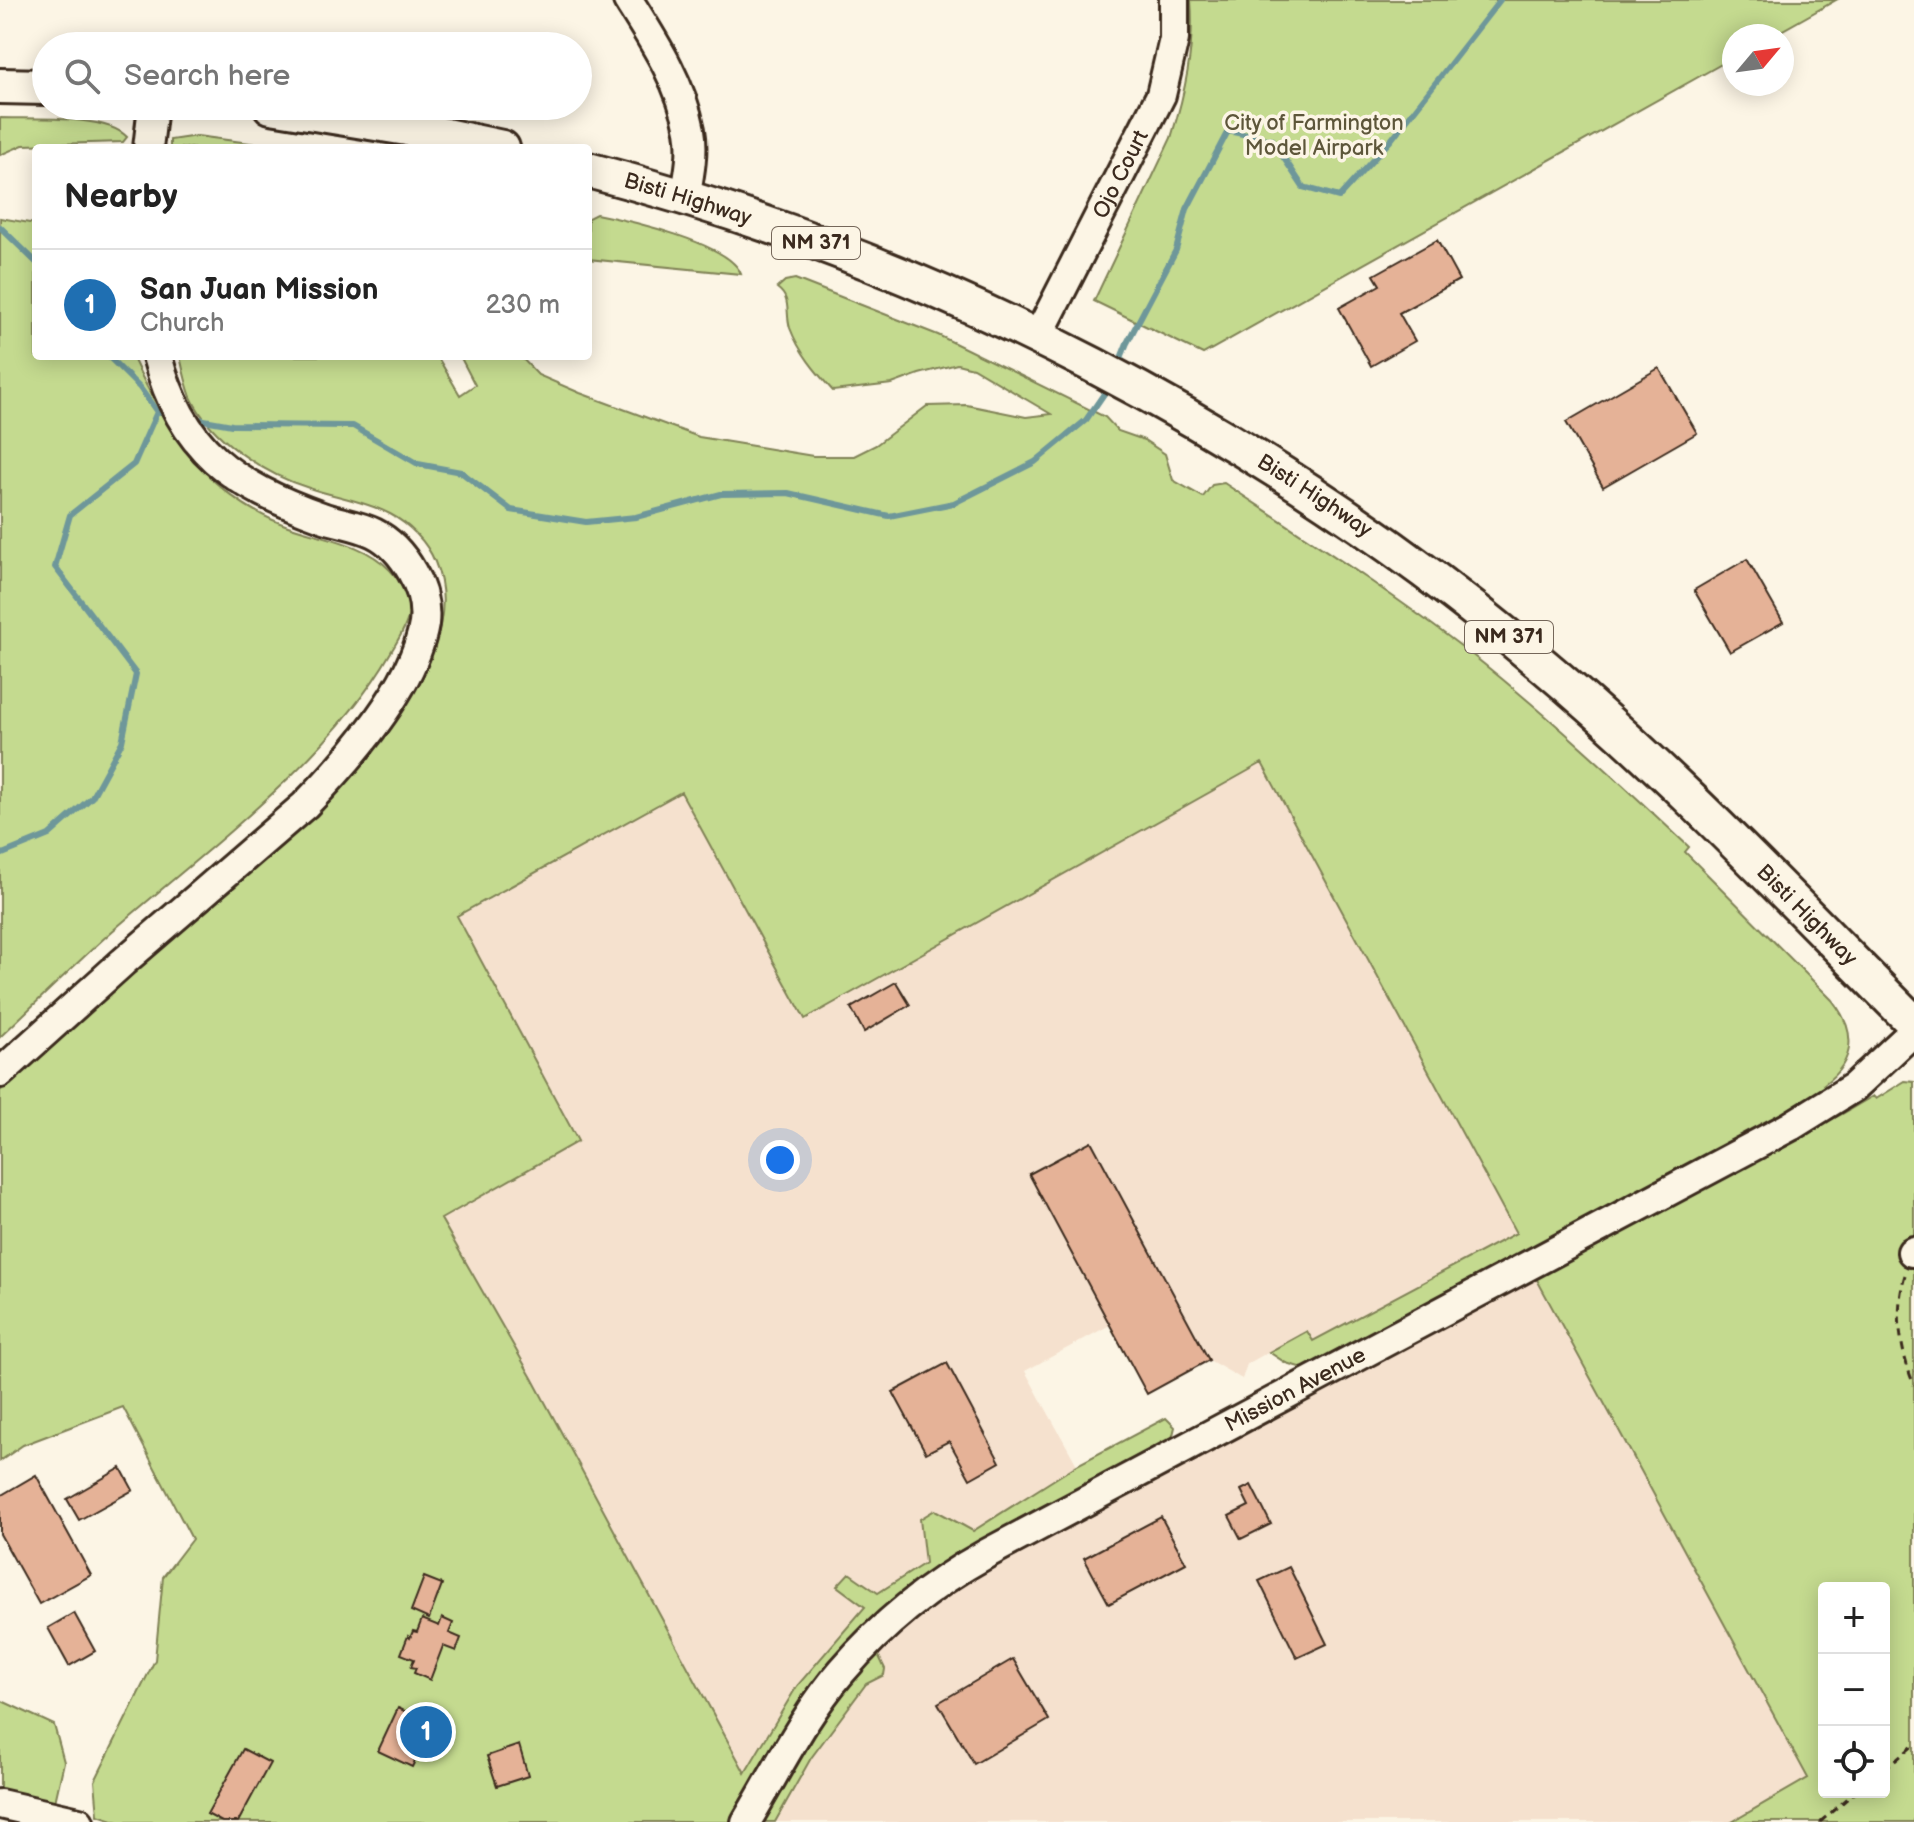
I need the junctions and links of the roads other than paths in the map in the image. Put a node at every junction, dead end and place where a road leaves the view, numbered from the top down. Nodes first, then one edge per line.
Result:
1 (628, 0) edge
2 (1174, 0) edge
3 (0, 86) edge
4 (32, 87) edge
5 (151, 120) edge
6 (358, 120) edge
7 (148, 144) edge
8 (483, 144) edge
9 (592, 171) edge
10 (685, 198) junction
11 (1037, 338) junction
12 (158, 360) edge
13 (1914, 1023) edge
14 (1914, 1031) edge
15 (0, 1073) edge
16 (0, 1804) edge
17 (79, 1822) edge
18 (746, 1822) edge

1 - 10 street
2 - 11 street, Ojo Court
3 - 4 main road
5 - 7 street
6 - 8 main road
9 - 10 main road, Bisti Highway / NM 371
10 - 11 main road, Bisti Highway / NM 371
11 - 13 main road, Bisti Highway / NM 371
12 - 15 street
14 - 18 street, Mission Avenue
16 - 17 street

